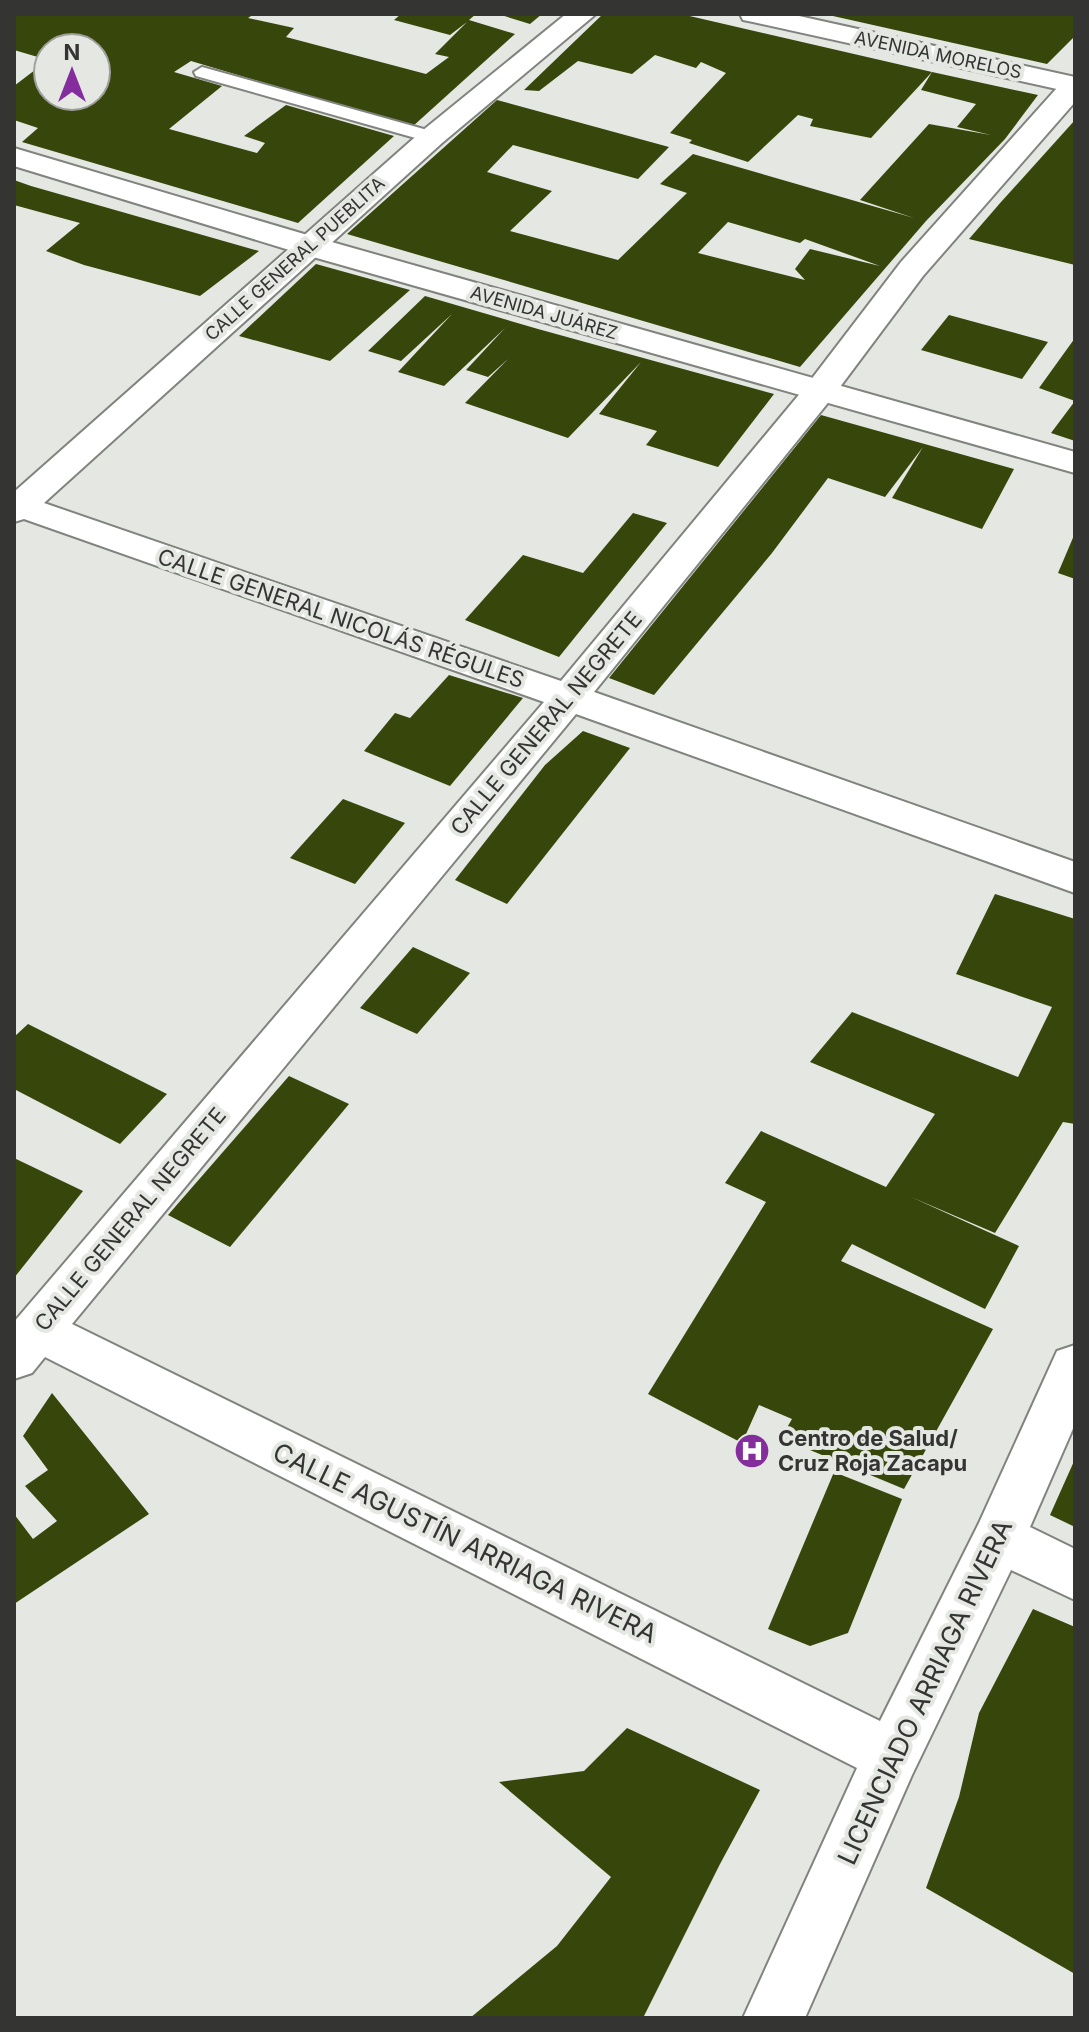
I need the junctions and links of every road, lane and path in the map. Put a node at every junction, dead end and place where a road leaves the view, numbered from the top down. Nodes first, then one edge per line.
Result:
1 (583, 14) edge
2 (753, 14) edge
3 (202, 72) dead end
4 (1075, 85) edge
5 (432, 137) junction
6 (14, 157) edge
7 (310, 246) junction
8 (819, 392) junction
9 (1075, 463) edge
10 (16, 507) edge
11 (569, 697) junction
12 (1075, 878) edge
13 (25, 1344) edge
14 (1075, 1366) edge
15 (999, 1538) junction
16 (1075, 1575) edge
17 (892, 1756) junction
18 (774, 2018) edge

1 - 5 street, CALLE GENERAL PUEBLITA
2 - 4 street, AVENIDA MORELOS
3 - 5 lane
4 - 8 street, CALLE GENERAL NEGRETE
5 - 7 street, CALLE GENERAL PUEBLITA
6 - 7 street, AVENIDA JUÁREZ
7 - 8 street, AVENIDA JUÁREZ
7 - 10 street, CALLE GENERAL PUEBLITA
8 - 9 street, AVENIDA JUÁREZ
8 - 11 street, CALLE GENERAL NEGRETE
10 - 11 street, CALLE GENERAL NICOLÁS RÉGULES
11 - 12 street, CALLE GENERAL NICOLÁS RÉGULES
11 - 13 street, CALLE GENERAL NEGRETE
13 - 17 street, CALLE AGUSTÍN ARRIAGA RIVERA
14 - 15 street, LICENCIADO ARRIAGA RIVERA
15 - 16 street
15 - 17 street, LICENCIADO ARRIAGA RIVERA
17 - 18 street, LICENCIADO ARRIAGA RIVERA

